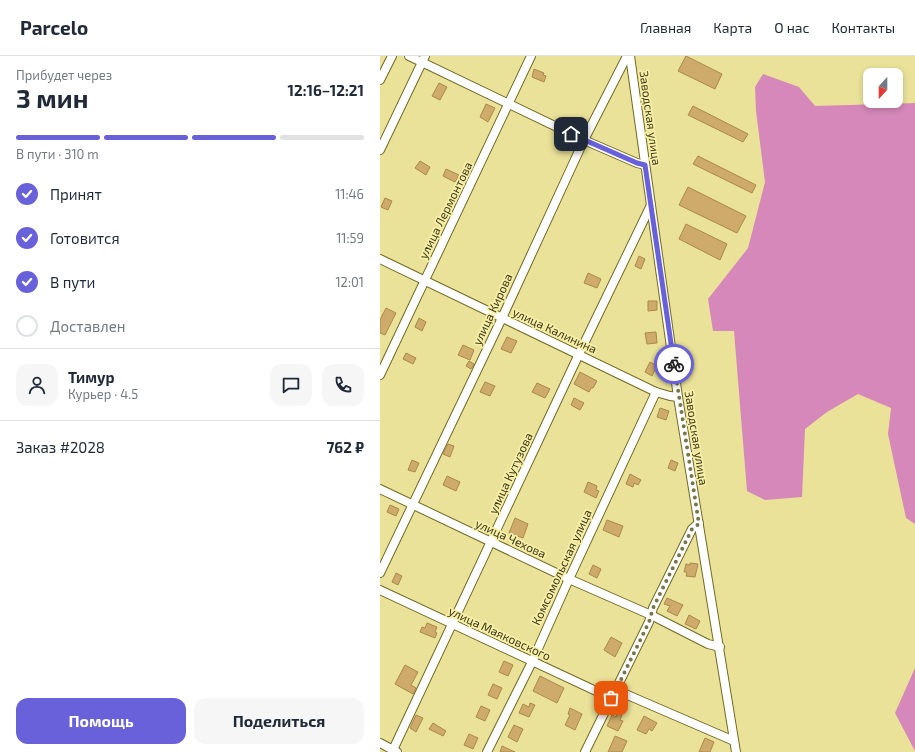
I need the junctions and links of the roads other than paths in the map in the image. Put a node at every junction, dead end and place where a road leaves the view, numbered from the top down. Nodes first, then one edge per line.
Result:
1 (392, 56) edge
2 (409, 56) edge
3 (531, 56) edge
4 (626, 56) edge
5 (630, 56) edge
6 (424, 59) edge
7 (380, 80) edge
8 (508, 105) junction
9 (584, 140) junction
10 (380, 150) edge
11 (645, 165) junction
12 (651, 205) junction
13 (380, 259) edge
14 (425, 280) junction
15 (502, 318) junction
16 (579, 354) junction
17 (380, 375) edge
18 (656, 392) junction
19 (678, 397) junction
20 (380, 489) edge
21 (412, 505) junction
22 (699, 524) junction
23 (491, 541) junction
24 (380, 573) edge
25 (569, 579) junction
26 (380, 590) edge
27 (651, 616) junction
28 (452, 624) junction
29 (720, 647) junction
30 (532, 662) junction
31 (616, 690) junction
32 (611, 698) junction
33 (734, 741) junction
34 (380, 744) edge
35 (394, 751) edge
36 (588, 751) edge
37 (487, 752) edge
38 (736, 752) edge

1 - 7 street
2 - 6 street
3 - 8 street, улица Лермонтова
4 - 9 street, улица Кирова
5 - 11 street, Заводская улица
6 - 8 street
6 - 10 street
8 - 9 street
8 - 14 street, улица Лермонтова
9 - 11 street
9 - 15 street, улица Кирова
11 - 12 street, Заводская улица
12 - 16 street, улица Кутузова
12 - 19 street, Заводская улица
13 - 14 street, улица Калинина
14 - 15 street, улица Калинина
14 - 17 street, улица Лермонтова
15 - 16 street, улица Калинина
15 - 21 street, улица Кирова
16 - 18 street, улица Калинина
16 - 23 street, улица Кутузова
18 - 19 street, улица Калинина
18 - 25 street, Комсомольская улица
19 - 22 street, Заводская улица
20 - 21 street, улица Чехова
21 - 23 street, улица Чехова
21 - 24 street, улица Кирова
22 - 27 street
22 - 29 street, Заводская улица
23 - 25 street, улица Чехова
23 - 28 street, улица Кутузова
25 - 27 street, улица Чехова
25 - 30 street, Комсомольская улица
26 - 28 street, улица Маяковского
27 - 29 street, улица Чехова
27 - 31 street
28 - 30 street, улица Маяковского
28 - 35 street, улица Кутузова
29 - 33 street, Заводская улица
30 - 32 street, улица Маяковского
30 - 37 street, Комсомольская улица
31 - 32 street
31 - 33 street
32 - 36 street
33 - 38 street, Заводская улица
34 - 35 street

